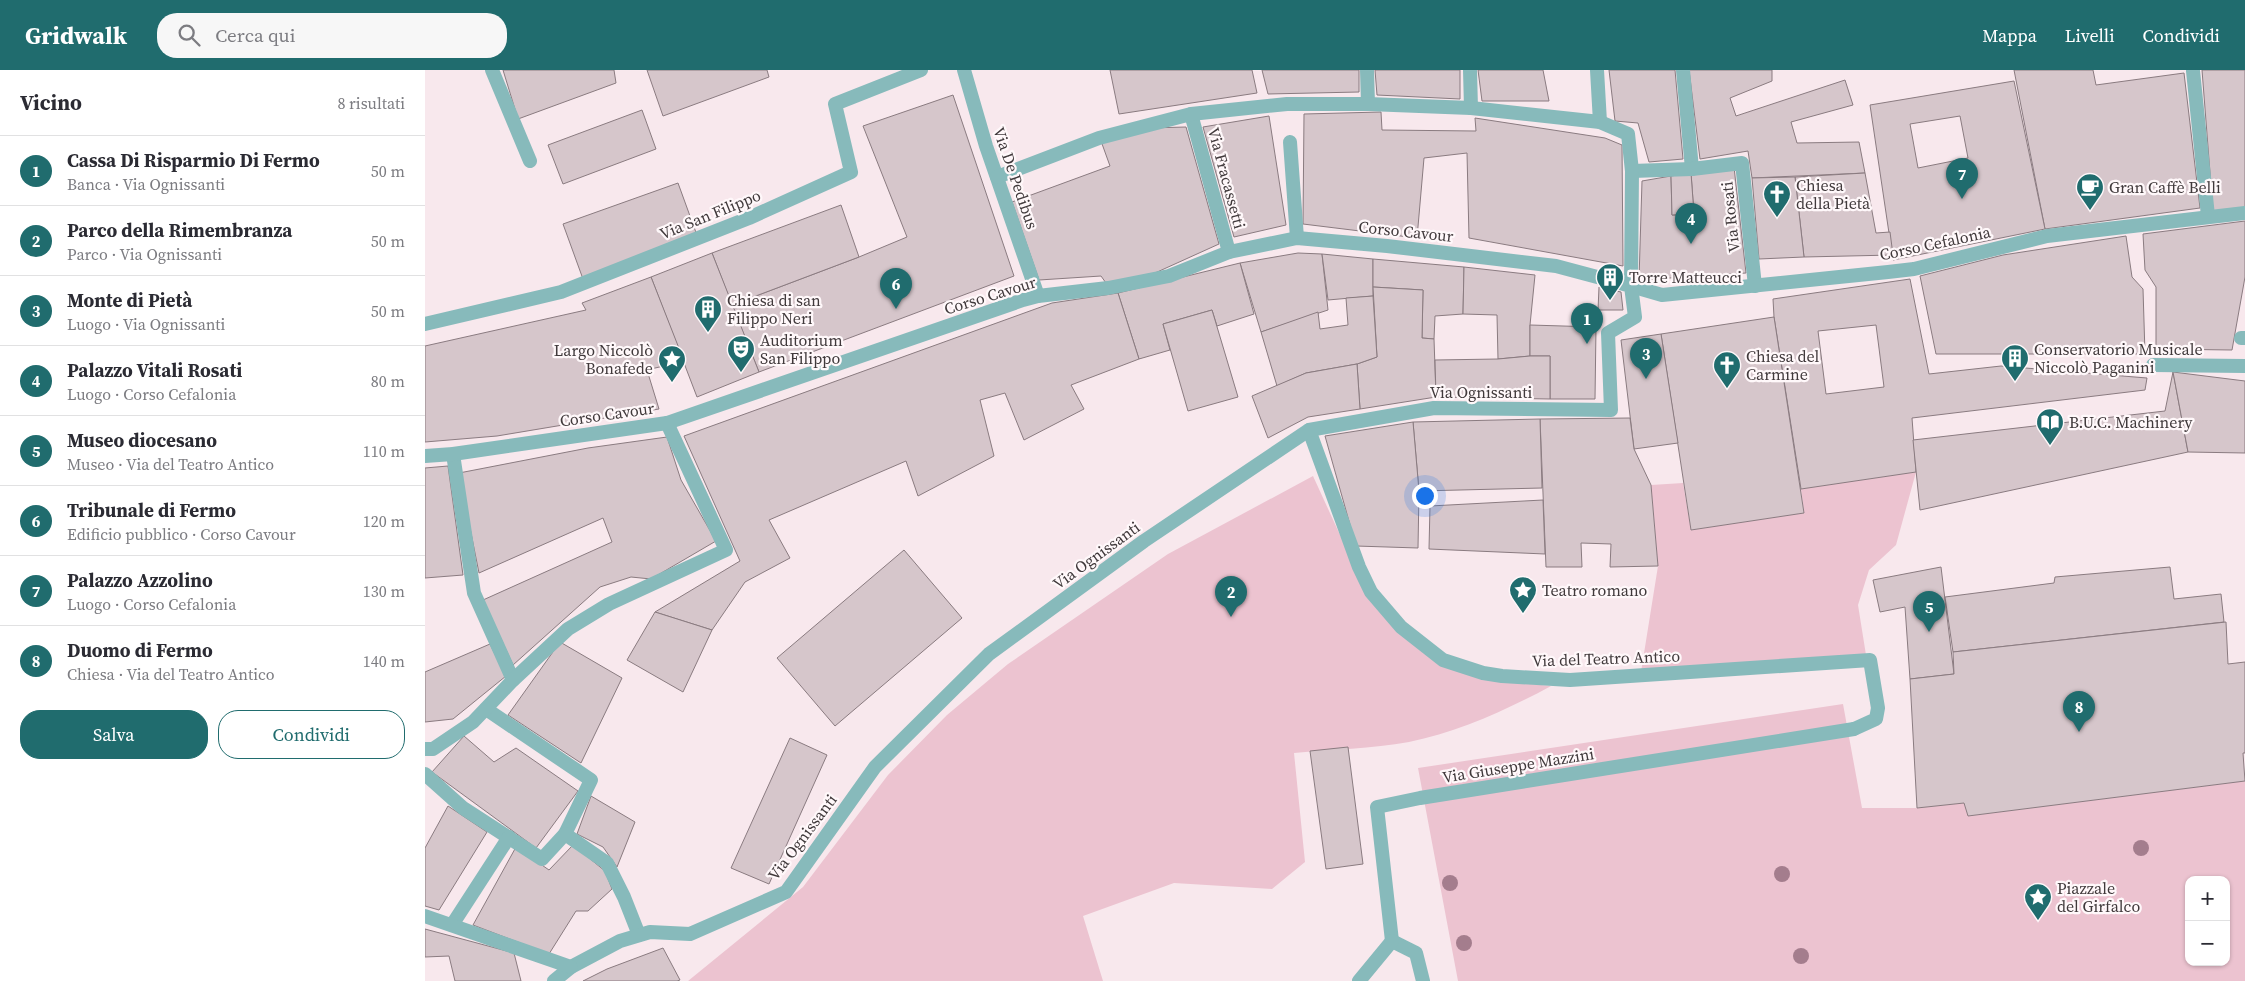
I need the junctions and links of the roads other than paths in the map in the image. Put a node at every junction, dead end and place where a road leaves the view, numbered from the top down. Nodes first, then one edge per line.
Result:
1 (492, 70) edge
2 (921, 70) edge
3 (964, 70) edge
4 (1367, 70) edge
5 (1470, 70) edge
6 (1597, 70) edge
7 (1683, 70) edge
8 (2193, 71) edge
9 (1368, 104) junction
10 (1471, 108) junction
11 (1191, 114) junction
12 (1600, 122) junction
13 (1290, 142) dead end
14 (530, 160) dead end
15 (1692, 169) junction
16 (1632, 171) junction
17 (997, 177) junction
18 (2245, 214) edge
19 (2208, 216) junction
20 (1297, 238) junction
21 (1229, 252) junction
22 (1631, 286) junction
23 (1755, 286) junction
24 (1038, 296) junction
25 (425, 324) edge
26 (2153, 365) dead end
27 (2245, 366) edge
28 (667, 423) junction
29 (1309, 430) junction
30 (453, 454) junction
31 (425, 456) edge
32 (513, 680) junction
33 (486, 709) junction
34 (1853, 729) joint
35 (429, 749) edge
36 (425, 770) edge
37 (425, 774) edge
38 (565, 834) junction
39 (509, 837) junction
40 (425, 916) edge
41 (452, 925) junction
42 (639, 935) junction
43 (1392, 941) junction
44 (571, 967) junction
45 (554, 981) edge
46 (1359, 981) edge
47 (1423, 981) edge

1 - 14 street
2 - 25 street, Via San Filippo
3 - 17 street, Via De Pedibus
4 - 9 street
5 - 10 street
6 - 12 street
7 - 15 street
8 - 19 street
9 - 10 street
9 - 11 street
10 - 12 street
11 - 17 street
11 - 21 street, Via Fracassetti
12 - 16 street
13 - 20 street
15 - 16 street, Via Rosati
15 - 23 street, Via Rosati
16 - 22 street
17 - 24 street, Via De Pedibus
18 - 19 street, Corso Cefalonia
19 - 23 street, Corso Cefalonia
20 - 21 street, Corso Cavour
20 - 22 street, Corso Cavour
21 - 24 street, Corso Cavour
22 - 23 street, Corso Cefalonia
22 - 29 street, Via Ognissanti
24 - 28 street, Corso Cavour
26 - 27 street
28 - 30 street, Corso Cavour
28 - 32 street
29 - 34 street, Via del Teatro Antico
29 - 42 street, Via Ognissanti
30 - 31 street, Corso Cavour
30 - 32 street
32 - 33 street
33 - 35 street
33 - 38 street
34 - 43 street, Via Giuseppe Mazzini
35 - 36 street
37 - 39 street
38 - 39 street
38 - 42 street
39 - 41 street
40 - 41 street
41 - 44 street
42 - 44 street, Via Ognissanti
43 - 46 street
43 - 47 street
44 - 45 street, Via Ognissanti

